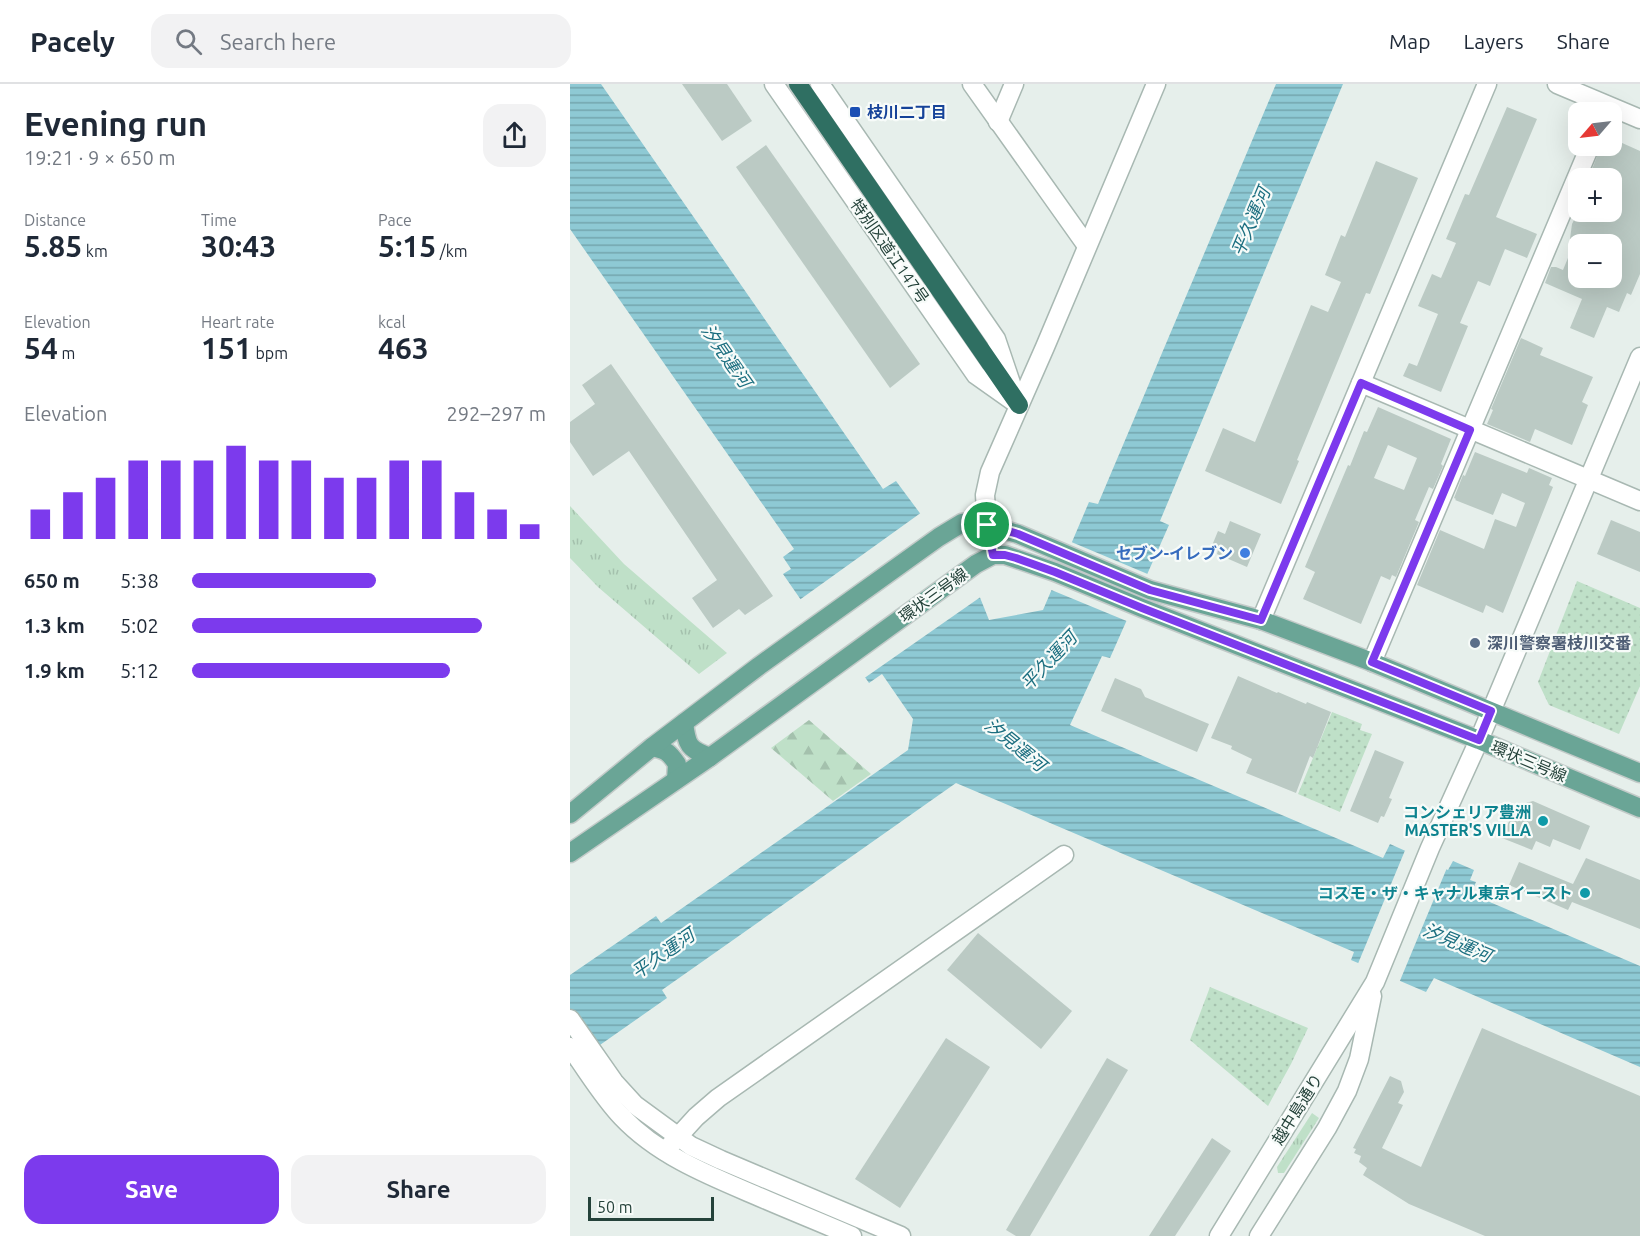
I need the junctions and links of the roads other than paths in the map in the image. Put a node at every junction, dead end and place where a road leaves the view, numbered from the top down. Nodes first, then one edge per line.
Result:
1 (774, 84) edge
2 (798, 84) edge
3 (820, 84) edge
4 (972, 84) edge
5 (1014, 84) edge
6 (1156, 84) edge
7 (1487, 84) edge
8 (1557, 84) edge
9 (1592, 102) edge
10 (1622, 113) edge
11 (1640, 118) edge
12 (998, 122) junction
13 (1586, 156) edge
14 (1087, 246) junction
15 (1640, 357) edge
16 (1361, 383) junction
17 (1019, 405) junction
18 (1470, 430) junction
19 (1588, 479) junction
20 (1640, 501) edge
21 (987, 525) junction
22 (993, 555) junction
23 (1261, 620) junction
24 (1372, 662) junction
25 (1491, 711) junction
26 (684, 723) junction
27 (1479, 740) junction
28 (652, 747) junction
29 (710, 757) junction
30 (1640, 772) edge
31 (676, 780) junction
32 (1640, 808) edge
33 (570, 814) edge
34 (570, 853) edge
35 (1064, 855) dead end
36 (1375, 982) junction
37 (570, 1019) edge
38 (570, 1047) edge
39 (591, 1063) junction
40 (678, 1137) junction
41 (665, 1151) junction
42 (852, 1236) edge
43 (901, 1236) edge
44 (1219, 1236) edge
45 (1259, 1236) edge

1 - 17 street, 特別区道江147号
2 - 17 highway
3 - 17 street
4 - 12 street
5 - 12 street
6 - 14 street
7 - 16 street
8 - 9 street
10 - 11 street
12 - 14 street
13 - 18 street
14 - 17 street
15 - 19 street, 越中島通り
16 - 18 street
16 - 23 street
17 - 21 street
18 - 19 street
18 - 24 street
19 - 20 street
19 - 25 street, 越中島通り
21 - 22 street
21 - 23 main road, 環状三号線
21 - 26 main road, 環状三号線
22 - 27 main road, 環状三号線
22 - 29 main road, 環状三号線
23 - 24 main road, 環状三号線
24 - 25 main road, 環状三号線
25 - 27 street, 越中島通り
25 - 30 main road, 環状三号線
26 - 28 main road, 環状三号線
26 - 29 main road
27 - 32 main road, 環状三号線
27 - 36 street, 越中島通り
28 - 31 main road
28 - 33 main road, 環状三号線
29 - 31 main road, 環状三号線
31 - 34 main road, 環状三号線
35 - 40 street
36 - 44 street, 越中島通り
36 - 45 street, 越中島通り
37 - 39 street
38 - 39 street
39 - 40 street
39 - 41 street
40 - 41 street
40 - 43 street
41 - 42 street

